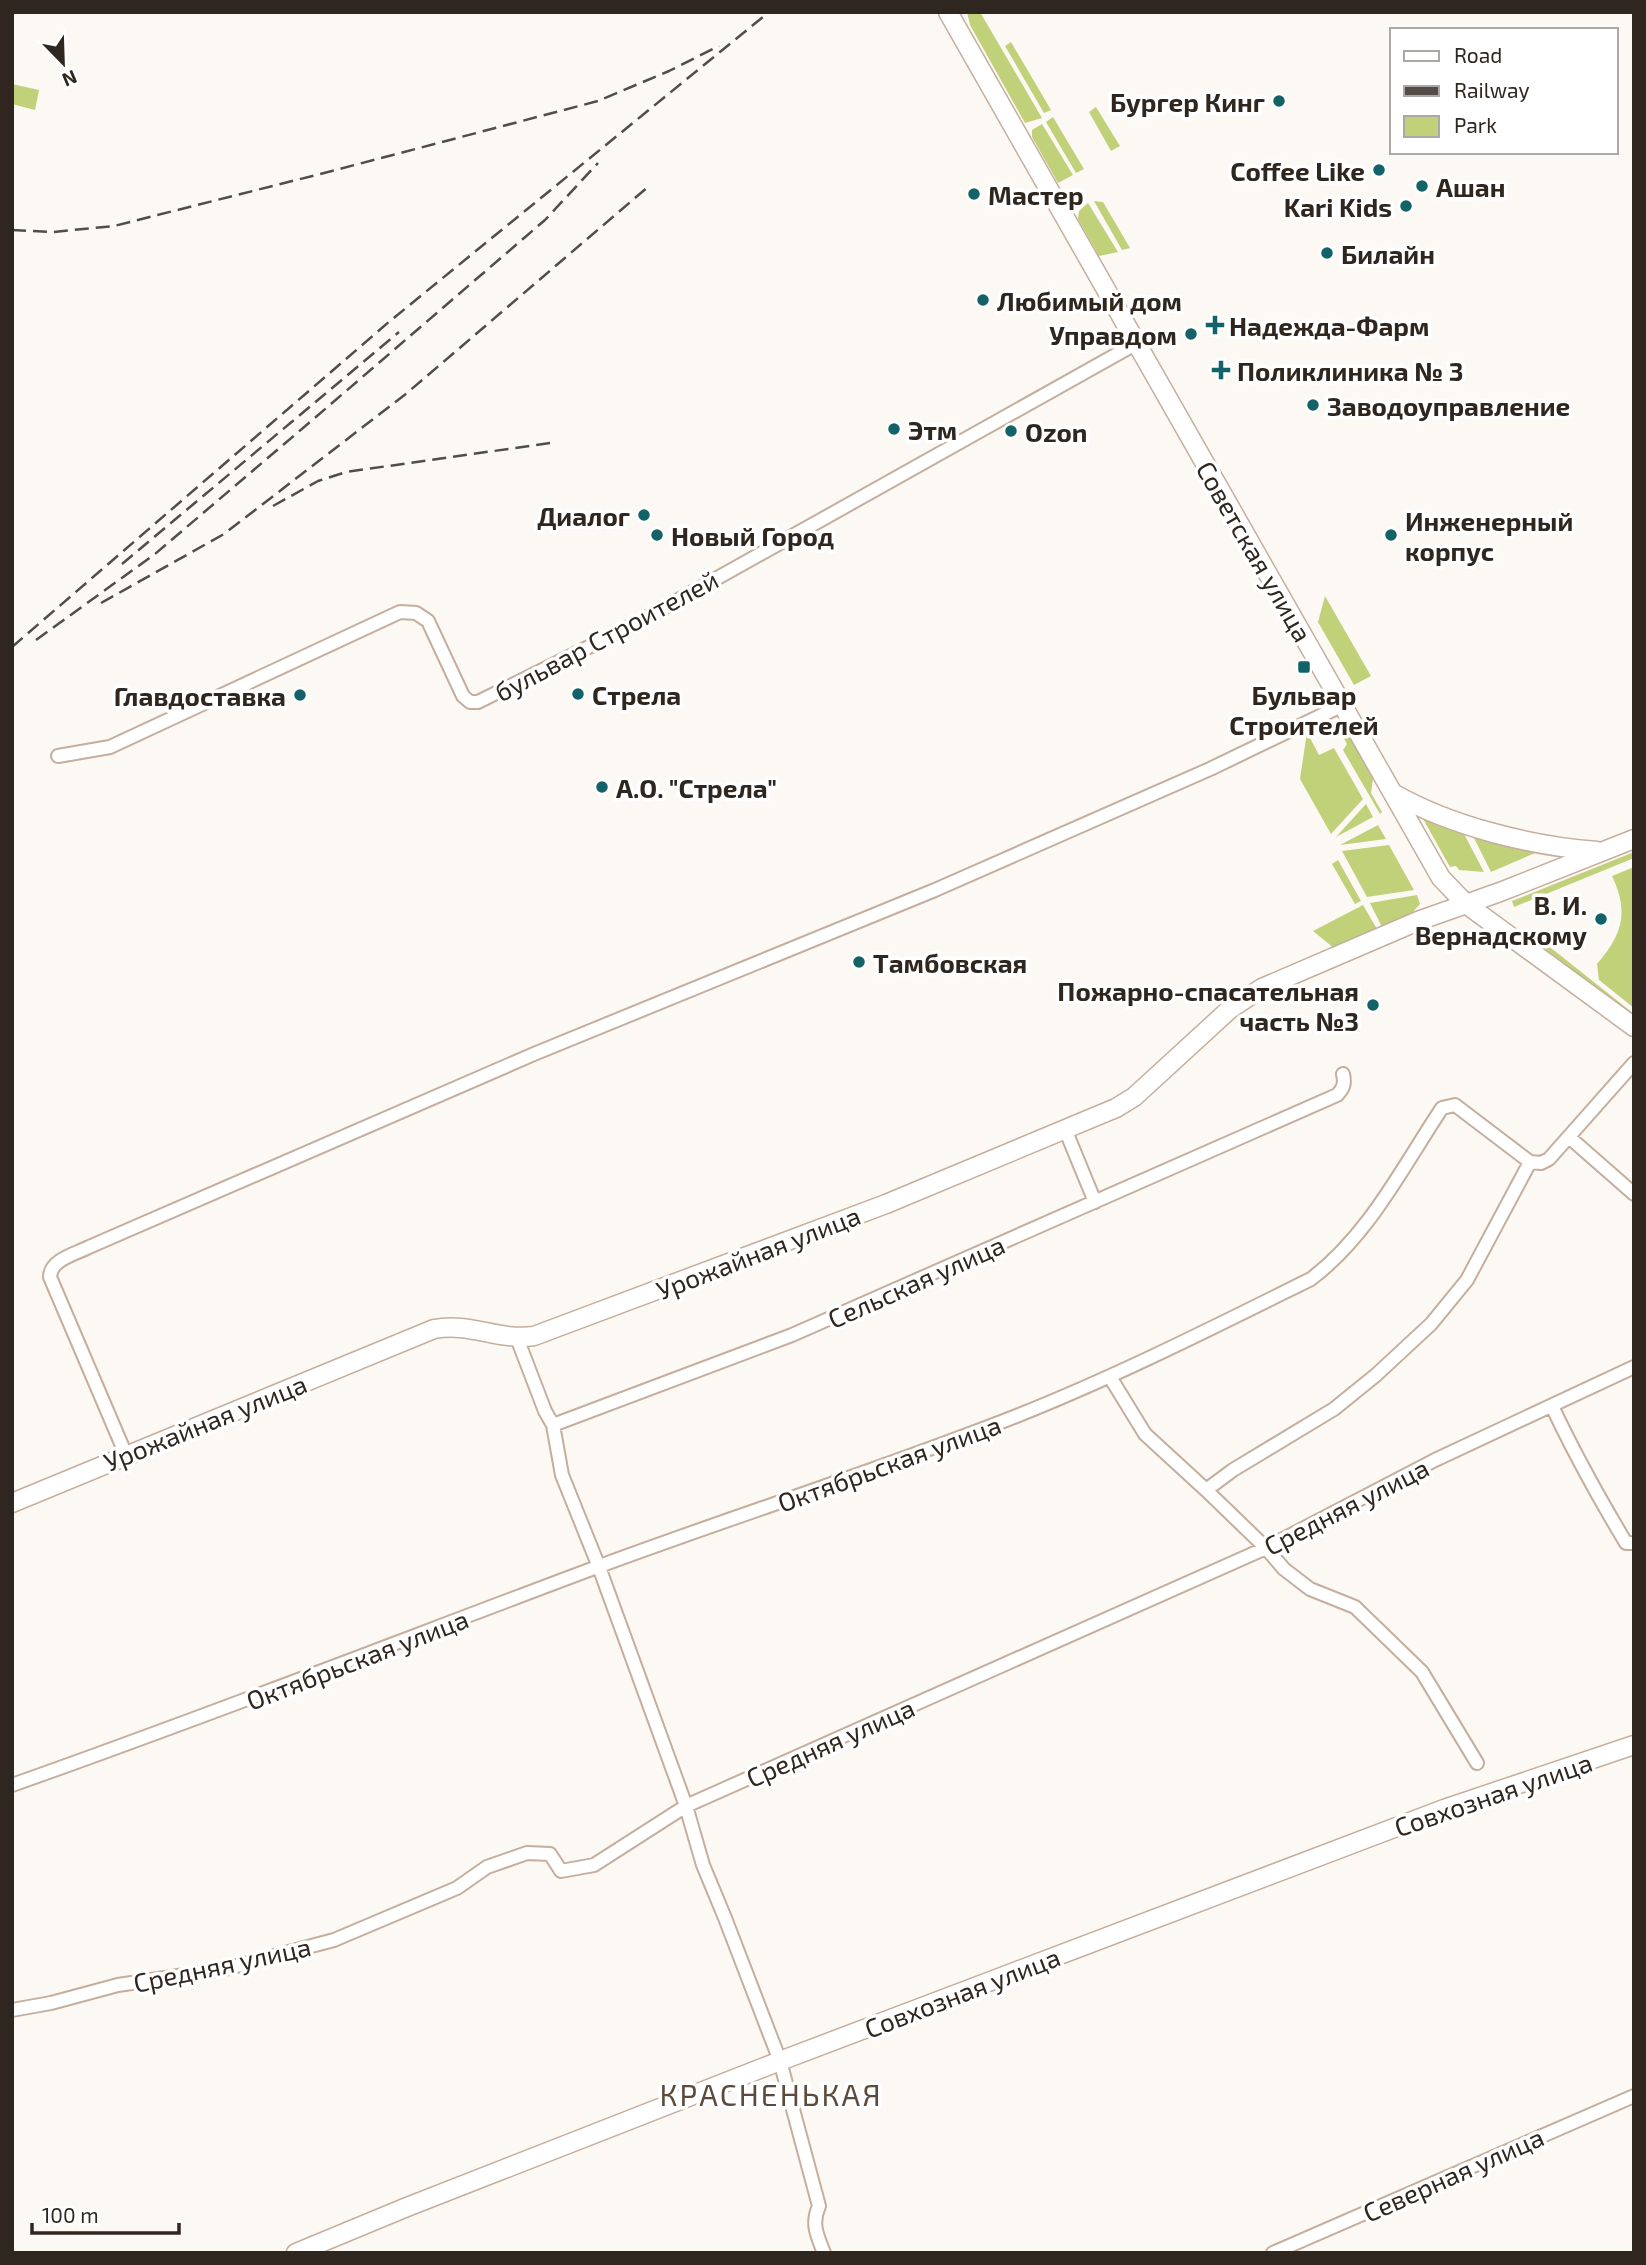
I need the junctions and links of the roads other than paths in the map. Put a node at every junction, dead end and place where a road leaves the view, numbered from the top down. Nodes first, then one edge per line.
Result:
1 (948, 12) edge
2 (1137, 343) junction
3 (1343, 705) junction
4 (58, 757) dead end
5 (1392, 793) junction
6 (1634, 839) edge
7 (1604, 851) junction
8 (1466, 904) junction
9 (1634, 1027) edge
10 (1634, 1063) edge
11 (1343, 1074) dead end
12 (1065, 1129) junction
13 (1569, 1137) junction
14 (1530, 1162) junction
15 (1634, 1194) edge
16 (1094, 1202) junction
17 (517, 1338) junction
18 (1634, 1367) edge
19 (1110, 1377) junction
20 (1552, 1406) junction
21 (553, 1425) junction
22 (126, 1455) junction
23 (1206, 1490) junction
24 (12, 1503) edge
25 (1634, 1543) edge
26 (1266, 1548) junction
27 (599, 1567) junction
28 (1634, 1745) edge
29 (1476, 1763) dead end
30 (12, 1785) edge
31 (686, 1806) junction
32 (12, 2010) edge
33 (780, 2061) junction
34 (1634, 2096) edge
35 (296, 2253) edge
36 (824, 2253) edge
37 (1273, 2253) edge

1 - 2 street, Советская улица
2 - 3 street, Советская улица
2 - 4 street, бульвар Строителей
3 - 5 street, Советская улица
3 - 22 street
5 - 7 street
5 - 8 street, Советская улица
6 - 7 street, Урожайная улица
7 - 8 street, Урожайная улица
8 - 9 street, Советская улица
8 - 12 street, Урожайная улица
10 - 13 street
11 - 16 street, Сельская улица
12 - 16 street
12 - 17 street, Урожайная улица
13 - 14 street
13 - 15 street
14 - 19 street, Октябрьская улица
14 - 23 street
16 - 21 street, Сельская улица
17 - 21 street
17 - 22 street, Урожайная улица
18 - 20 street, Средняя улица
19 - 23 street
19 - 27 street, Октябрьская улица
20 - 25 street
20 - 26 street, Средняя улица
21 - 27 street
22 - 24 street, Урожайная улица
23 - 26 street
26 - 29 street
26 - 31 street, Средняя улица
27 - 30 street, Октябрьская улица
27 - 31 street
28 - 33 street, Совхозная улица
31 - 32 street, Средняя улица
31 - 33 street
33 - 35 street, Совхозная улица
33 - 36 street
34 - 37 street, Северная улица

